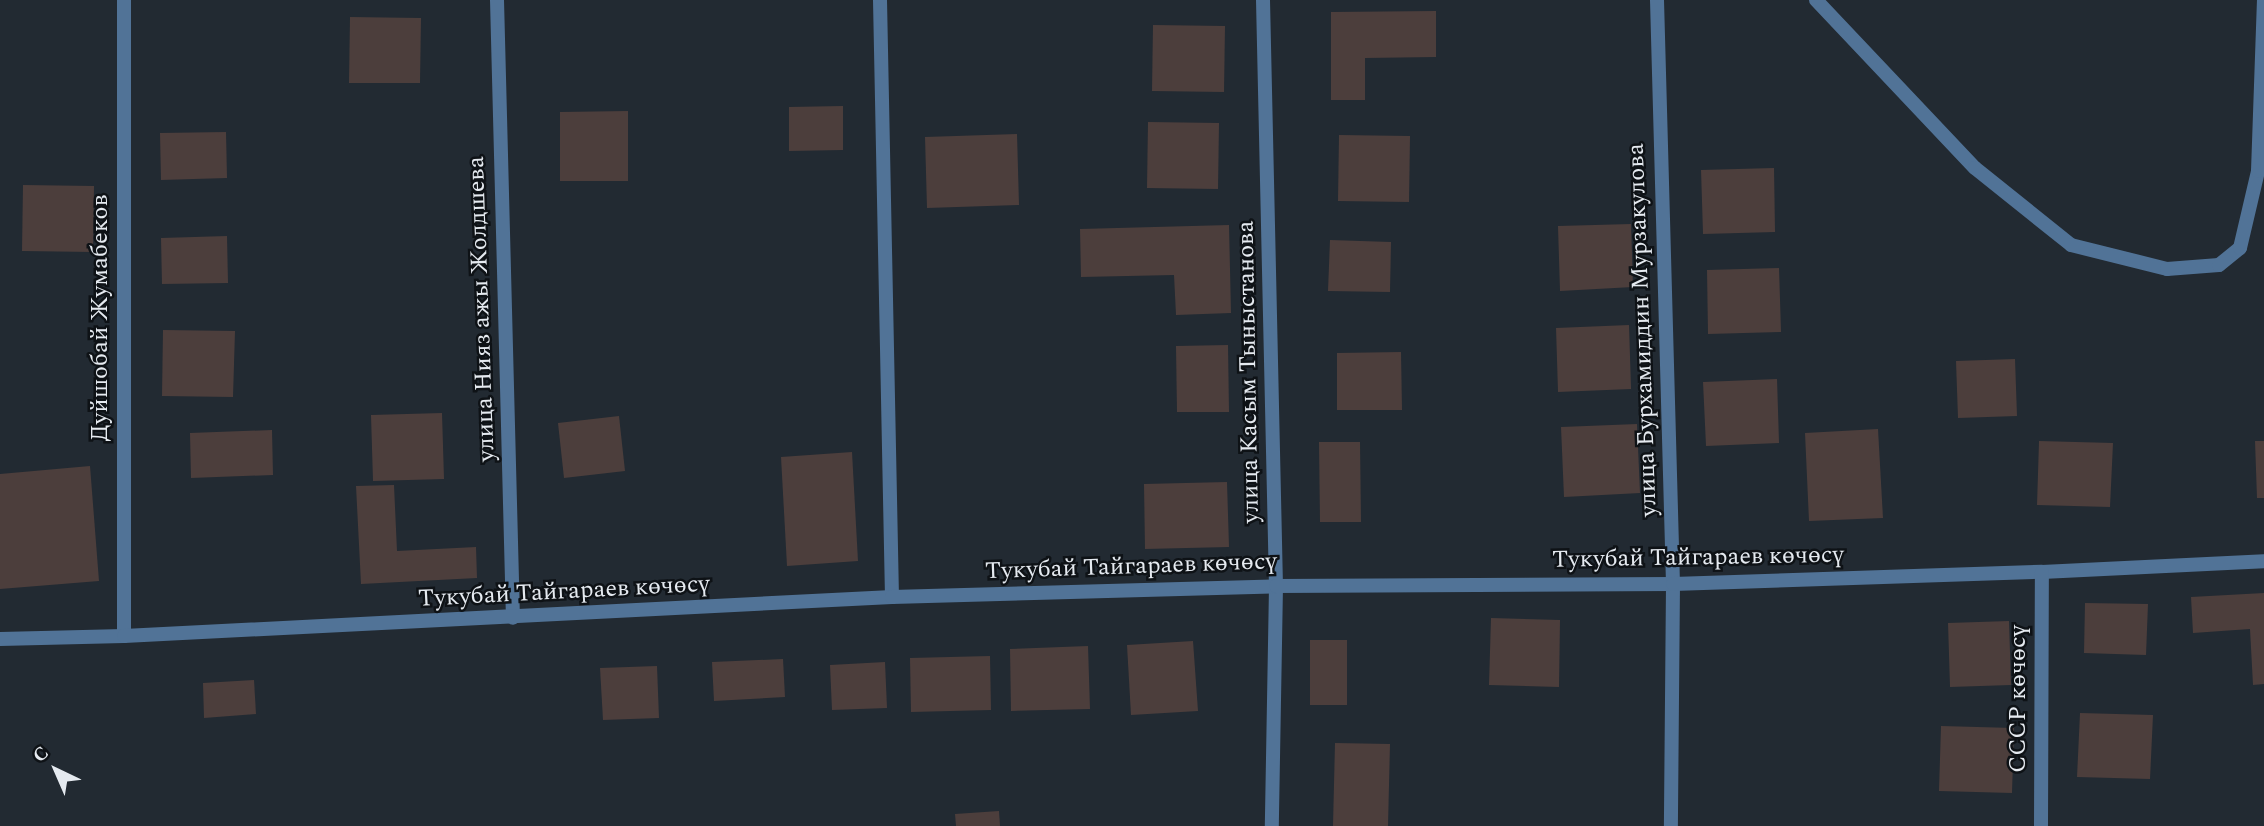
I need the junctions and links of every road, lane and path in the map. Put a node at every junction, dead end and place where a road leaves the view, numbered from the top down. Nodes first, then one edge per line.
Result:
1 (124, 0) edge
2 (497, 0) edge
3 (880, 0) edge
4 (1263, 0) edge
5 (1657, 0) edge
6 (1816, 0) edge
7 (2264, 0) edge
8 (2261, 171) edge
9 (2264, 561) edge
10 (2042, 572) junction
11 (1673, 584) junction
12 (1276, 586) junction
13 (892, 597) junction
14 (513, 618) junction
15 (124, 636) junction
16 (0, 639) edge
17 (1272, 826) edge
18 (1671, 826) edge
19 (2041, 826) edge

1 - 15 street, Дуйшобай Жумабеков
2 - 14 street, улица Нияз ажы Жолдшева
3 - 13 street
4 - 12 street, улица Касым Тыныстанова
5 - 11 street, улица Бурхамиддин Мурзакулова
6 - 8 street
7 - 8 street
9 - 10 street, Тукубай Тайгараев көчөсү
10 - 11 street, Тукубай Тайгараев көчөсү
10 - 19 street, СССР көчөсү
11 - 12 street, Тукубай Тайгараев көчөсү
11 - 18 street, улица Бурхамиддин Мурзакулова
12 - 13 street, Тукубай Тайгараев көчөсү
12 - 17 street, улица Касым Тыныстанова
13 - 14 street, Тукубай Тайгараев көчөсү
14 - 15 street, Тукубай Тайгараев көчөсү
15 - 16 street, Тукубай Тайгараев көчөсү

